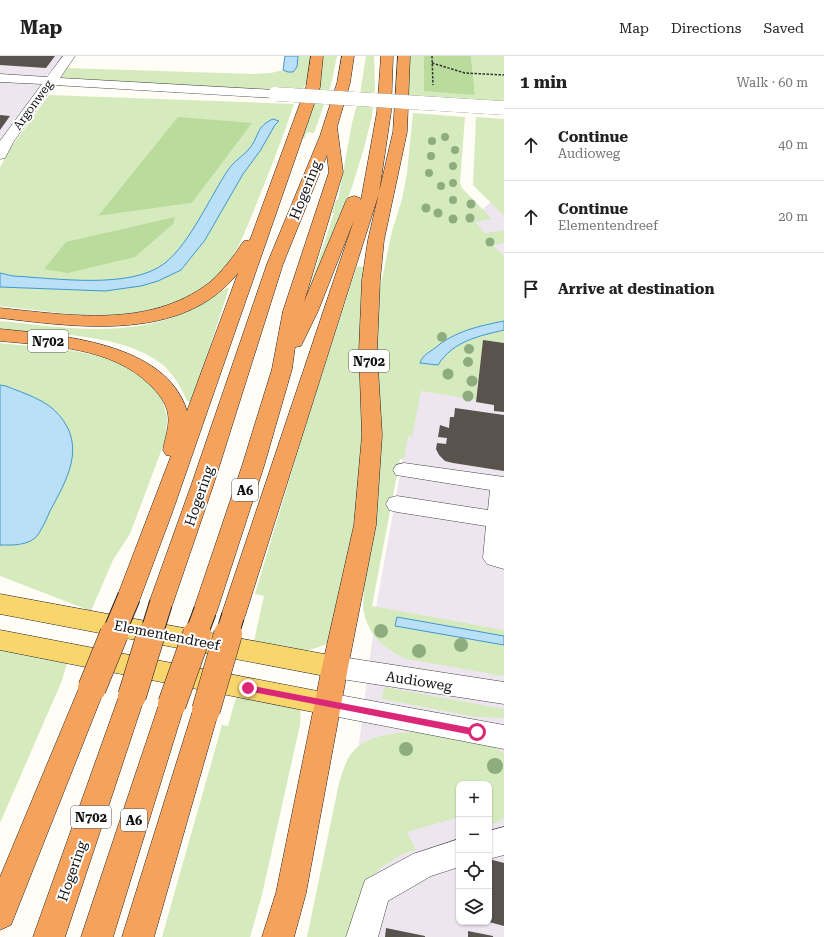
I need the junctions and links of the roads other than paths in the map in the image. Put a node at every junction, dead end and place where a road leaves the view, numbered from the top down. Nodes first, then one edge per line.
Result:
1 (69, 56) edge
2 (317, 56) edge
3 (348, 56) edge
4 (387, 56) edge
5 (404, 56) edge
6 (0, 78) edge
7 (51, 81) junction
8 (504, 108) edge
9 (330, 125) junction
10 (379, 144) junction
11 (0, 155) edge
12 (261, 230) junction
13 (0, 314) edge
14 (0, 335) edge
15 (282, 369) junction
16 (404, 470) dead end
17 (503, 485) edge
18 (397, 504) dead end
19 (161, 512) junction
20 (498, 520) junction
21 (504, 560) edge
22 (0, 604) edge
23 (0, 640) edge
24 (335, 667) junction
25 (504, 693) edge
26 (328, 704) junction
27 (504, 737) edge
28 (504, 841) edge
29 (492, 844) edge
30 (456, 854) edge
31 (0, 914) edge
32 (48, 937) edge
33 (97, 937) edge
34 (138, 937) edge
35 (278, 937) edge
36 (362, 937) edge

1 - 7 street, Argonweg
2 - 12 highway, N702
3 - 9 highway, Hogering / N702
4 - 10 highway
5 - 24 highway, N702
6 - 7 street
7 - 8 street, bridge
7 - 11 street, Argonweg
9 - 15 highway, A6
9 - 32 highway, Hogering / N702, bridge
10 - 15 highway, A6
10 - 34 highway, bridge
12 - 13 highway, N702
12 - 19 highway, N702
14 - 19 highway, N702
15 - 33 highway, A6, bridge
16 - 17 street
17 - 20 street
18 - 20 street
19 - 31 highway, N702, bridge
20 - 21 street
22 - 24 main road, Elementendreef
23 - 26 main road
24 - 25 street, Audioweg
24 - 26 highway, N702
26 - 27 street
26 - 35 highway, N702
28 - 29 street
30 - 36 street

